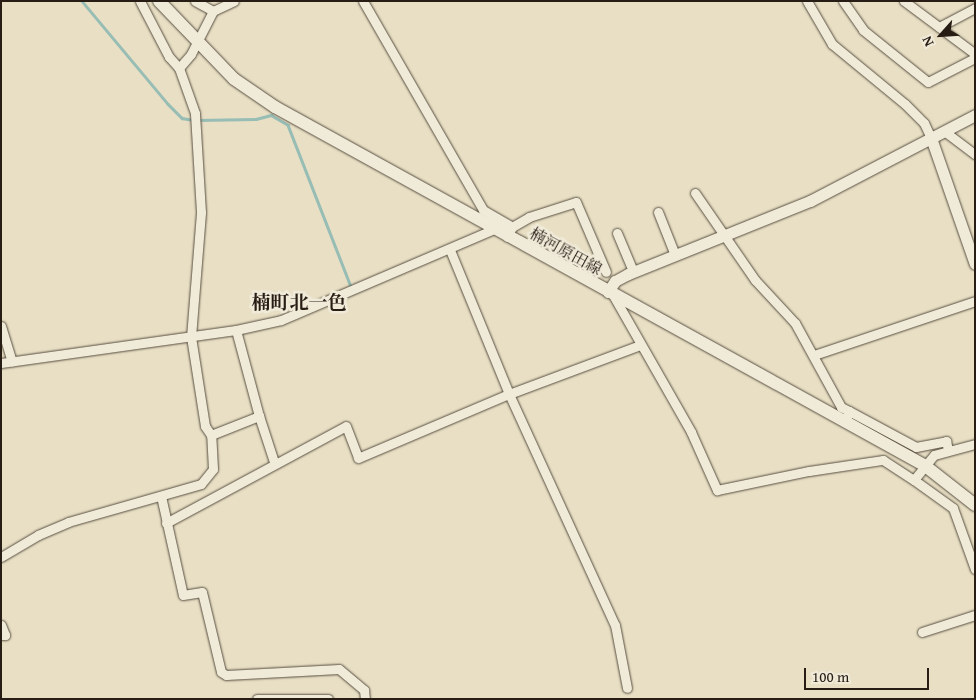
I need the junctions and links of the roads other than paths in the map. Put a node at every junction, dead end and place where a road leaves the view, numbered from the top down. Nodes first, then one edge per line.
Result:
1 (140, 1) edge
2 (159, 1) edge
3 (195, 1) edge
4 (234, 1) edge
5 (363, 1) edge
6 (807, 1) edge
7 (843, 1) edge
8 (904, 1) edge
9 (975, 8) edge
10 (213, 10) junction
11 (939, 27) junction
12 (197, 42) junction
13 (975, 54) edge
14 (975, 58) edge
15 (178, 68) junction
16 (975, 115) edge
17 (944, 131) junction
18 (931, 138) junction
19 (975, 154) edge
20 (695, 193) dead end
21 (658, 212) dead end
22 (494, 230) junction
23 (509, 232) junction
24 (617, 233) dead end
25 (725, 235) junction
26 (450, 250) junction
27 (675, 255) junction
28 (975, 264) edge
29 (634, 271) junction
30 (606, 272) dead end
31 (610, 293) junction
32 (975, 301) edge
33 (1, 326) edge
34 (236, 330) junction
35 (191, 337) junction
36 (640, 345) junction
37 (814, 355) junction
38 (12, 362) junction
39 (1, 363) edge
40 (509, 394) junction
41 (259, 416) junction
42 (847, 417) junction
43 (211, 435) junction
44 (975, 444) edge
45 (948, 450) junction
46 (274, 462) junction
47 (924, 465) junction
48 (914, 480) junction
49 (201, 484) junction
50 (161, 496) junction
51 (210, 498) junction
52 (975, 506) edge
53 (166, 523) junction
54 (1, 557) edge
55 (975, 569) edge
56 (975, 615) edge
57 (1, 625) edge
58 (922, 632) dead end
59 (1, 635) edge
60 (627, 688) dead end
61 (258, 699) edge
62 (328, 699) edge
63 (365, 699) edge

1 - 15 street
2 - 12 main road, 楠河原田線
3 - 10 street
4 - 10 street
5 - 23 street
6 - 18 street
7 - 14 street
8 - 11 street
9 - 11 street
10 - 12 street
11 - 13 street
12 - 15 street
12 - 22 main road, 楠河原田線
15 - 35 street
16 - 17 street
17 - 18 street
17 - 19 street
18 - 25 street
18 - 28 street
20 - 25 street
21 - 27 street
22 - 23 main road, 楠河原田線
22 - 26 street
23 - 30 street
23 - 31 main road, 楠河原田線
24 - 29 street
25 - 27 street
25 - 37 street
26 - 34 street
26 - 40 street
27 - 29 street
29 - 31 street
31 - 36 street
31 - 42 main road, 楠河原田線
32 - 37 street
33 - 38 street
34 - 35 street
34 - 41 street
35 - 38 street
35 - 43 street
36 - 40 street
36 - 48 street
37 - 42 street
38 - 39 street
40 - 46 street
40 - 60 street
41 - 43 street
41 - 46 street
42 - 45 street
42 - 47 main road, 楠河原田線
43 - 49 street
44 - 45 street
45 - 47 street
46 - 51 street
47 - 48 street
47 - 52 main road, 楠河原田線
48 - 55 street
49 - 50 street
49 - 51 street
50 - 53 street
50 - 54 street
51 - 53 street
53 - 63 street
56 - 58 street
57 - 59 street
61 - 62 street

